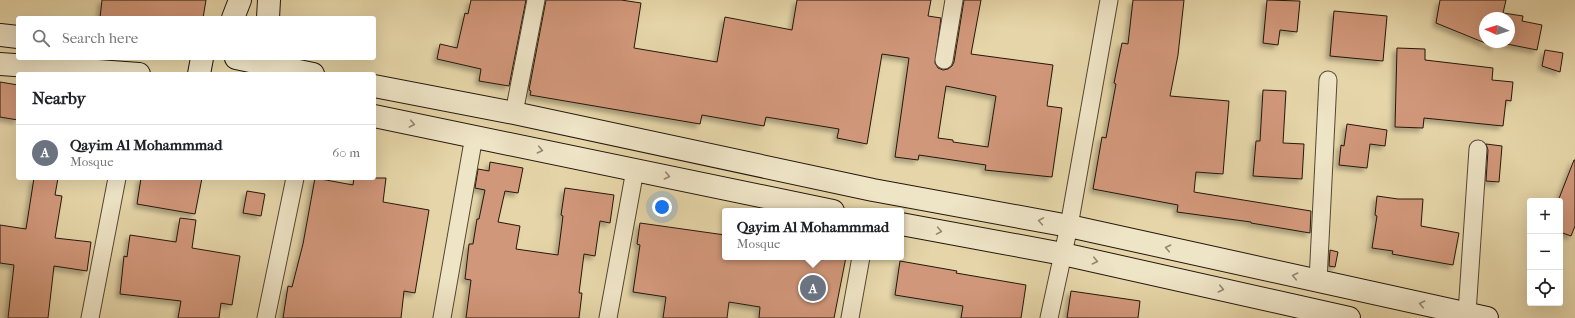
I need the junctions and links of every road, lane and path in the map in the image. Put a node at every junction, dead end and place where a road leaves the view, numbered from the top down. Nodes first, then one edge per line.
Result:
1 (240, 0) edge
2 (269, 0) edge
3 (536, 0) edge
4 (954, 0) edge
5 (1109, 0) edge
6 (234, 16) edge
7 (268, 16) edge
8 (0, 35) edge
9 (16, 37) edge
10 (202, 60) edge
11 (246, 60) edge
12 (944, 60) dead end
13 (0, 64) edge
14 (278, 66) edge
15 (110, 72) edge
16 (199, 72) edge
17 (304, 72) edge
18 (1328, 80) dead end
19 (376, 86) edge
20 (514, 113) junction
21 (376, 116) edge
22 (474, 136) junction
23 (1478, 148) dead end
24 (635, 170) junction
25 (117, 180) edge
26 (295, 180) edge
27 (819, 208) edge
28 (904, 225) edge
29 (1069, 226) junction
30 (1063, 254) junction
31 (860, 260) edge
32 (1318, 281) junction
33 (1477, 316) edge
34 (90, 318) edge
35 (266, 318) edge
36 (442, 318) edge
37 (608, 318) edge
38 (850, 318) edge
39 (1049, 318) edge
40 (1349, 318) edge

1 - 6 street
2 - 7 street
3 - 20 street
4 - 12 street
5 - 29 street
8 - 9 street
10 - 16 street
11 - 14 street
13 - 15 street
14 - 17 street
18 - 32 street
19 - 20 street
29 -> 20 street
21 -> 22 street
22 -> 24 street
22 - 36 street
23 - 33 street
24 -> 27 street
24 - 37 street
25 - 34 street
26 - 35 street
28 -> 30 street
29 - 30 street
32 -> 29 street
30 - 39 street
30 -> 40 street
31 - 38 street
33 -> 32 street

